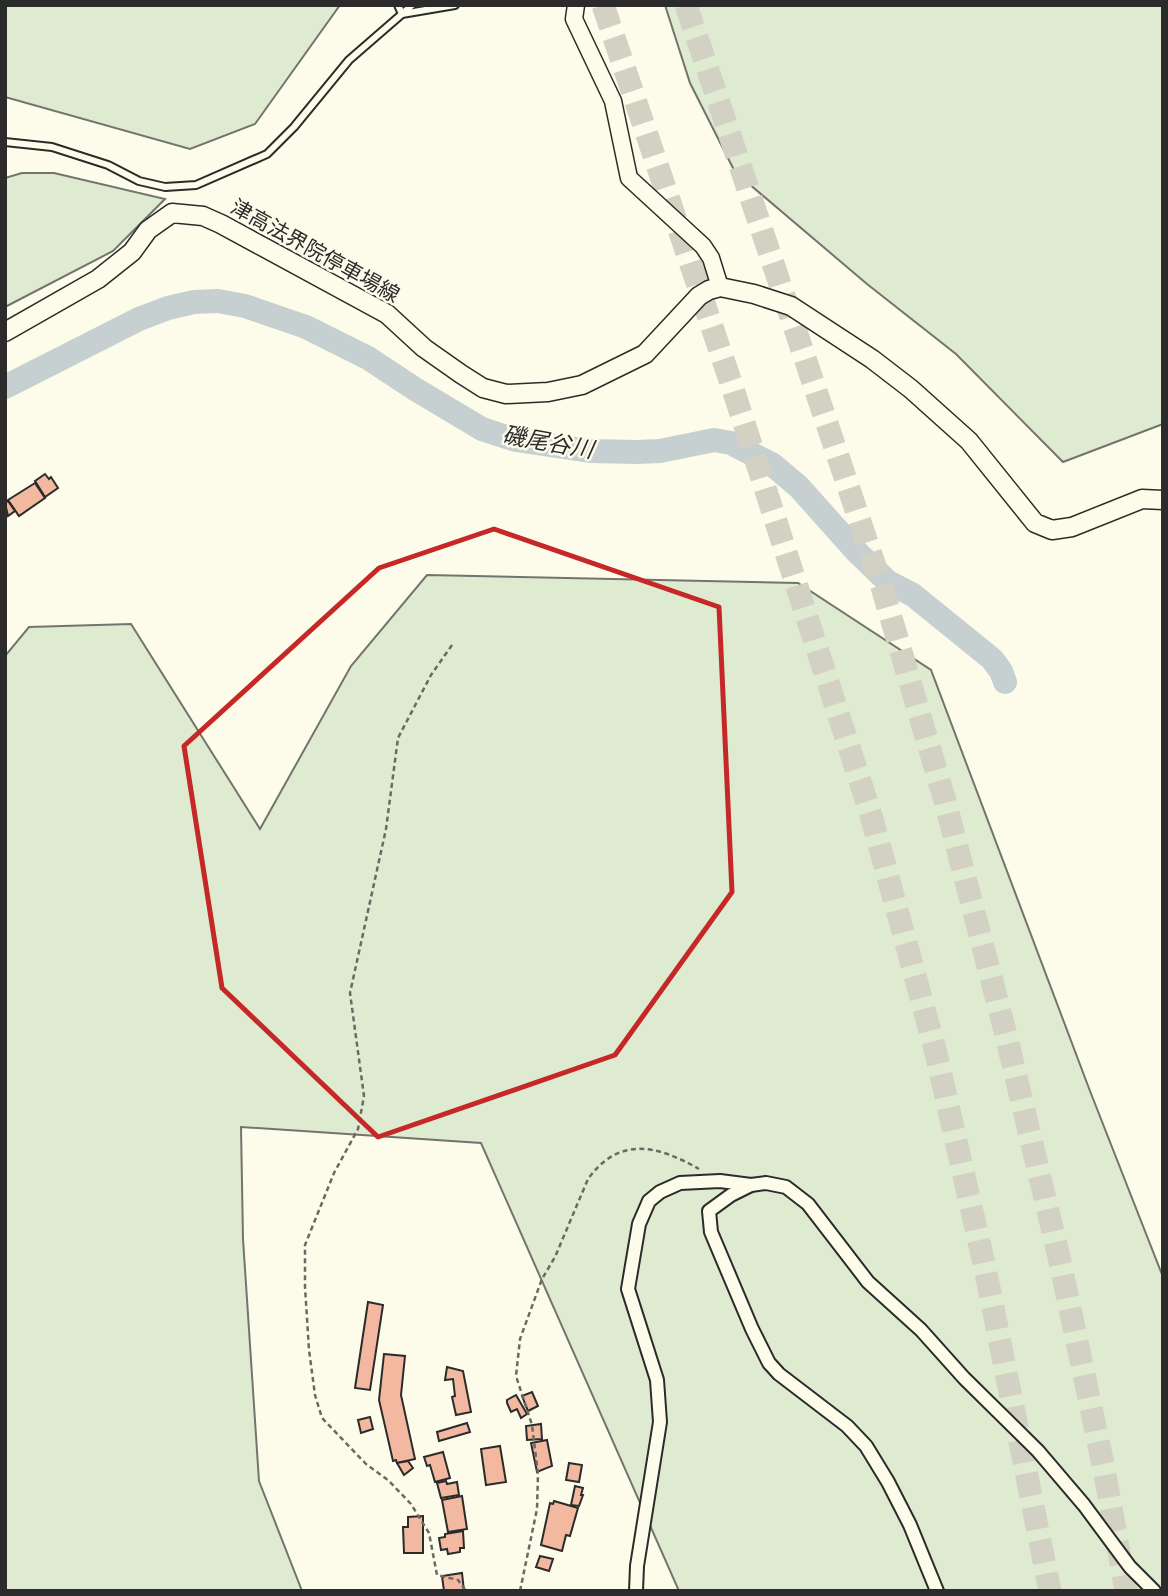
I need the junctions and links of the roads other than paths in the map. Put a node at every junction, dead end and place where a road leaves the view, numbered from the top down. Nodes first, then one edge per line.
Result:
1 (398, 5) edge
2 (412, 5) edge
3 (455, 5) edge
4 (576, 5) edge
5 (402, 14) junction
6 (5, 142) edge
7 (720, 287) junction
8 (5, 332) edge
9 (1163, 500) edge
10 (751, 1185) junction
11 (636, 1591) edge
12 (937, 1591) edge
13 (1154, 1591) edge

1 - 5 lane
2 - 5 lane
3 - 5 lane
4 - 7 street
5 - 6 lane
7 - 8 main road, 津高法界院停車場線
7 - 9 main road
10 - 11 street
10 - 12 street
10 - 13 street

